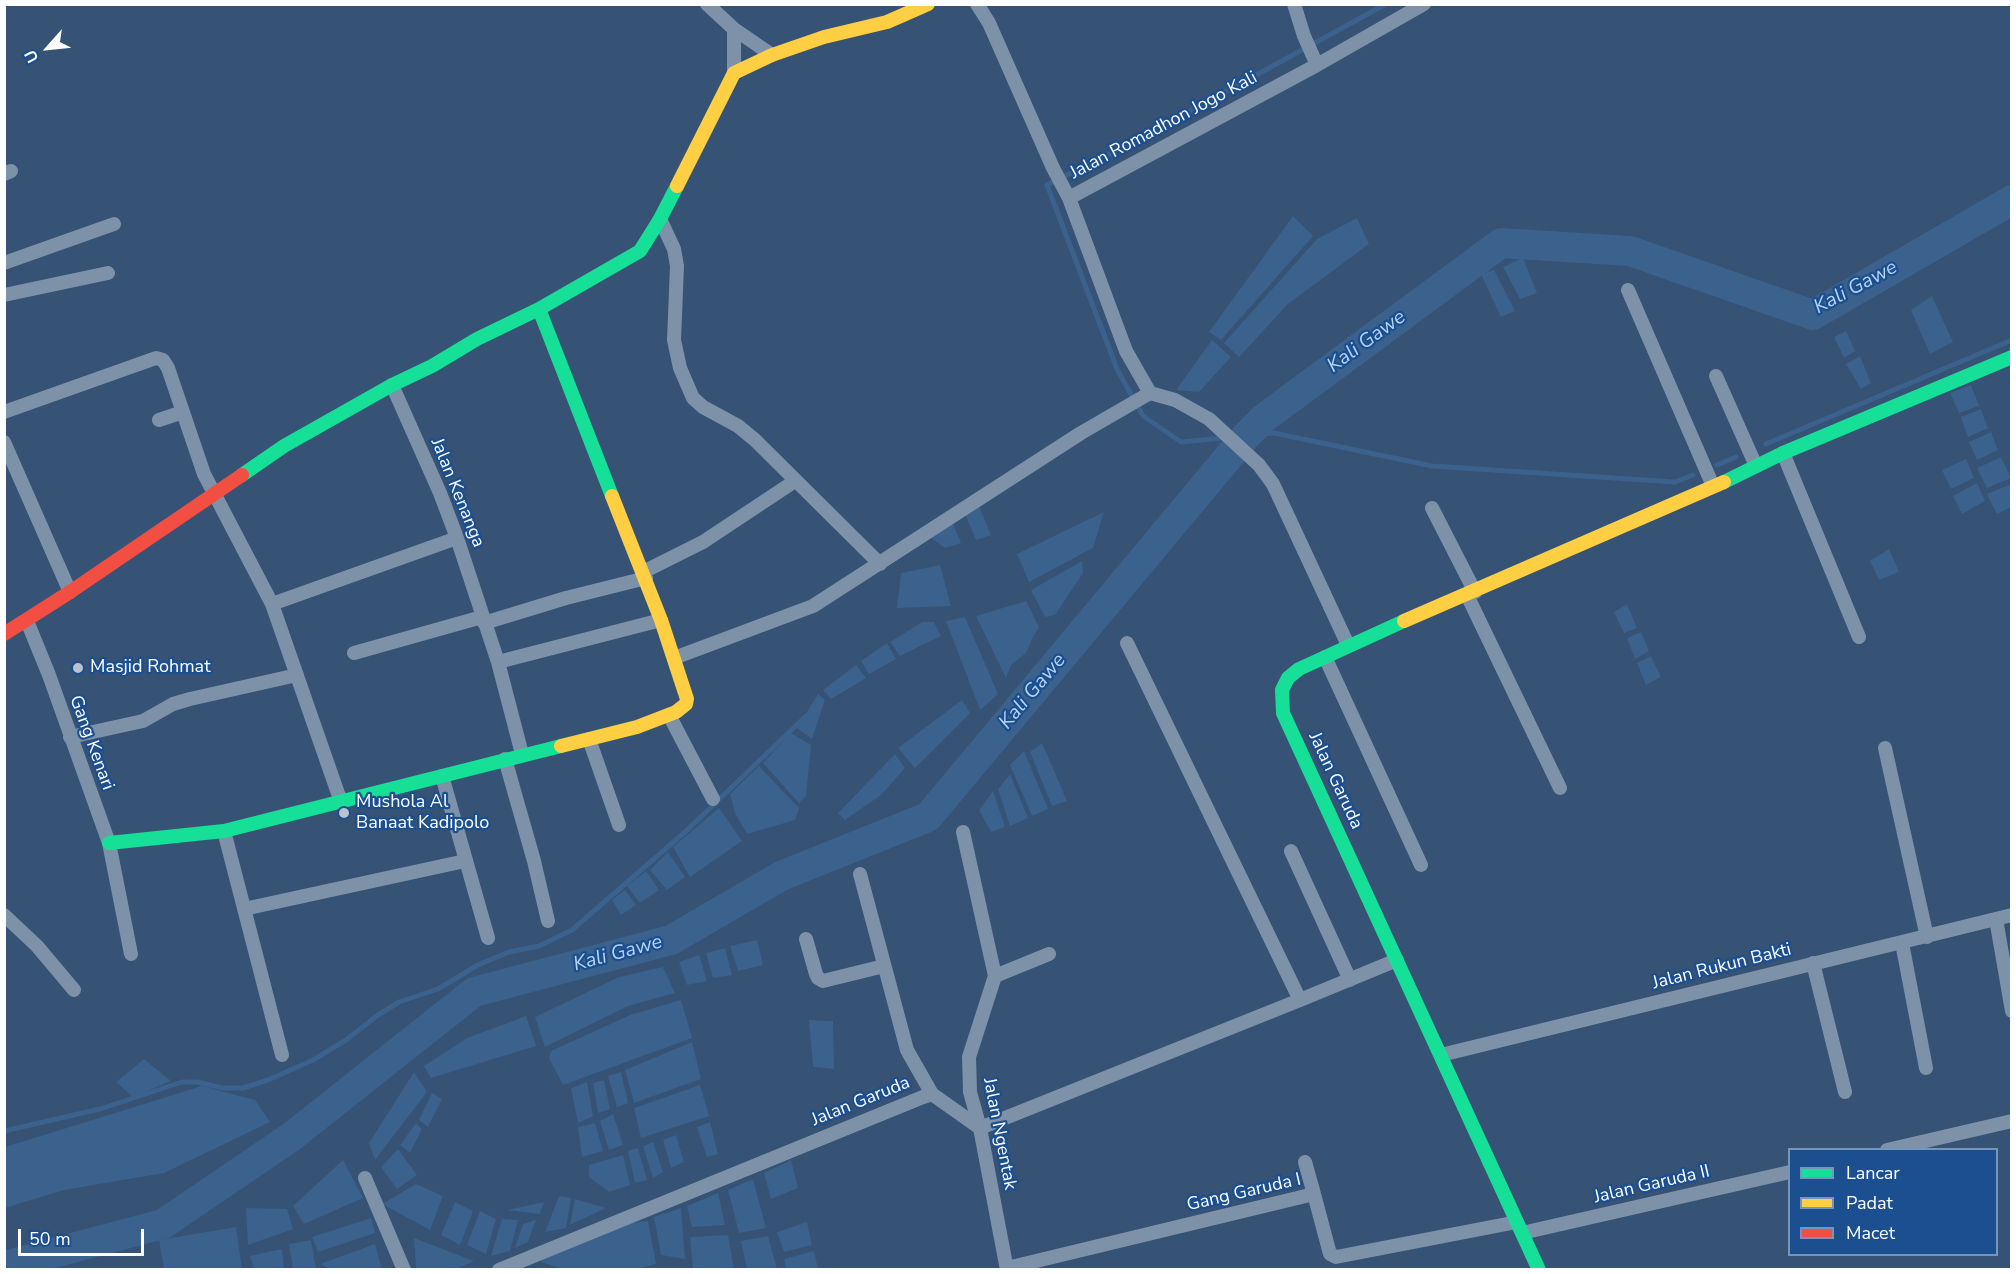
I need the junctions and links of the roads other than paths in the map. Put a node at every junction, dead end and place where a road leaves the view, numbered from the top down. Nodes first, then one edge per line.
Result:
1 (707, 4) edge
2 (928, 4) edge
3 (977, 4) edge
4 (1294, 4) edge
5 (1425, 4) edge
6 (734, 29) junction
7 (772, 55) junction
8 (1314, 60) junction
9 (734, 73) junction
10 (1069, 198) junction
11 (660, 219) junction
12 (114, 224) dead end
13 (4, 263) edge
14 (108, 273) dead end
15 (1628, 290) dead end
16 (4, 295) edge
17 (539, 309) junction
18 (2012, 357) edge
19 (1716, 376) dead end
20 (392, 385) junction
21 (1147, 395) junction
22 (4, 412) edge
23 (183, 412) junction
24 (159, 420) dead end
25 (4, 442) edge
26 (1783, 453) junction
27 (1756, 466) junction
28 (795, 481) junction
29 (1713, 486) junction
30 (213, 493) junction
31 (1432, 508) dead end
32 (457, 538) junction
33 (880, 564) junction
34 (644, 575) junction
35 (70, 592) junction
36 (1471, 593) junction
37 (272, 604) junction
38 (483, 620) junction
39 (662, 620) junction
40 (27, 621) junction
41 (4, 634) edge
42 (1859, 637) dead end
43 (1127, 643) dead end
44 (1348, 645) junction
45 (354, 653) dead end
46 (1325, 657) junction
47 (674, 658) junction
48 (498, 662) junction
49 (297, 675) junction
50 (669, 715) junction
51 (70, 737) junction
52 (589, 739) junction
53 (1885, 748) dead end
54 (522, 754) junction
55 (505, 759) junction
56 (442, 776) junction
57 (1560, 788) dead end
58 (713, 799) dead end
59 (341, 802) junction
60 (619, 825) dead end
61 (224, 831) junction
62 (963, 832) dead end
63 (109, 843) junction
64 (1291, 851) dead end
65 (465, 861) junction
66 (1421, 865) dead end
67 (860, 874) dead end
68 (244, 909) junction
69 (4, 915) edge
70 (2012, 915) edge
71 (1996, 919) junction
72 (548, 921) dead end
73 (1928, 937) junction
74 (488, 938) dead end
75 (806, 939) dead end
76 (1902, 943) junction
77 (131, 954) dead end
78 (1049, 954) dead end
79 (1397, 960) junction
80 (1813, 963) junction
81 (884, 966) junction
82 (995, 976) junction
83 (1350, 980) junction
84 (75, 990) dead end
85 (1300, 1000) junction
86 (2012, 1011) edge
87 (282, 1055) dead end
88 (1441, 1055) junction
89 (1926, 1068) dead end
90 (1845, 1092) dead end
91 (932, 1094) junction
92 (2012, 1121) edge
93 (980, 1128) junction
94 (1891, 1148) edge
95 (1305, 1162) dead end
96 (1788, 1172) edge
97 (364, 1178) dead end
98 (1314, 1194) junction
99 (1520, 1227) junction
100 (404, 1269) edge
101 (499, 1269) edge
102 (1007, 1269) edge
103 (1539, 1269) edge

1 - 6 street
2 - 7 street
3 - 10 street
4 - 8 street
5 - 8 street, Jalan Romadhon Jogo Kali
6 - 7 street
6 - 9 street
7 - 9 street
8 - 10 street, Jalan Romadhon Jogo Kali
9 - 11 street
10 - 21 street, Jalan Romadhon Jogo Kali
11 - 17 street
11 - 28 street
12 - 13 street
14 - 16 street
15 - 29 street
17 - 20 street
17 - 34 street
18 - 26 street, Jalan Garuda
19 - 27 street
20 - 30 street
20 - 32 street, Jalan Kenanga
21 - 33 street
21 - 44 street
22 - 23 street
23 - 24 street
23 - 30 street
25 - 35 street
26 - 27 street, Jalan Garuda
26 - 42 street
27 - 29 street, Jalan Garuda
28 - 33 street
28 - 34 street
29 - 36 street, Jalan Garuda
30 - 35 street
30 - 37 street
31 - 36 street
32 - 37 street
32 - 38 street, Jalan Kenanga
33 - 47 street
34 - 38 street
34 - 39 street
35 - 40 street
36 - 44 street, Jalan Garuda
36 - 57 street
37 - 49 street
38 - 45 street
38 - 48 street, Jalan Kenanga
39 - 47 street
39 - 48 street
40 - 41 street
40 - 51 street, Gang Kenari
43 - 85 street
44 - 46 street, Jalan Garuda
46 - 66 street
46 - 79 street, Jalan Garuda
47 - 50 street
48 - 54 street, Jalan Kenanga
49 - 51 street
49 - 59 street
50 - 52 street
50 - 58 street
51 - 63 street, Gang Kenari
52 - 54 street
52 - 60 street
53 - 73 street
54 - 55 street
55 - 56 street
55 - 72 street
56 - 59 street
56 - 65 street
59 - 61 street
61 - 63 street
61 - 68 street
62 - 82 street
63 - 77 street, Gang Kenari
64 - 83 street
65 - 68 street
65 - 74 street
67 - 81 street
68 - 87 street
69 - 84 street
70 - 71 street, Jalan Rukun Bakti
71 - 73 street, Jalan Rukun Bakti
71 - 86 street
73 - 76 street, Jalan Rukun Bakti
75 - 81 street
76 - 80 street, Jalan Rukun Bakti
76 - 89 street
78 - 82 street
79 - 83 street
79 - 88 street, Jalan Garuda
80 - 88 street, Jalan Rukun Bakti
80 - 90 street
81 - 91 street
82 - 93 street, Jalan Ngentak
83 - 85 street
85 - 93 street
88 - 99 street, Jalan Garuda
91 - 93 street, Jalan Garuda
91 - 101 street, Jalan Garuda
92 - 94 street
93 - 102 street, Jalan Ngentak
95 - 98 street
96 - 99 street, Jalan Garuda II
97 - 100 street
98 - 99 street, Gang Garuda I
98 - 102 street, Gang Garuda I
99 - 103 street, Jalan Garuda

